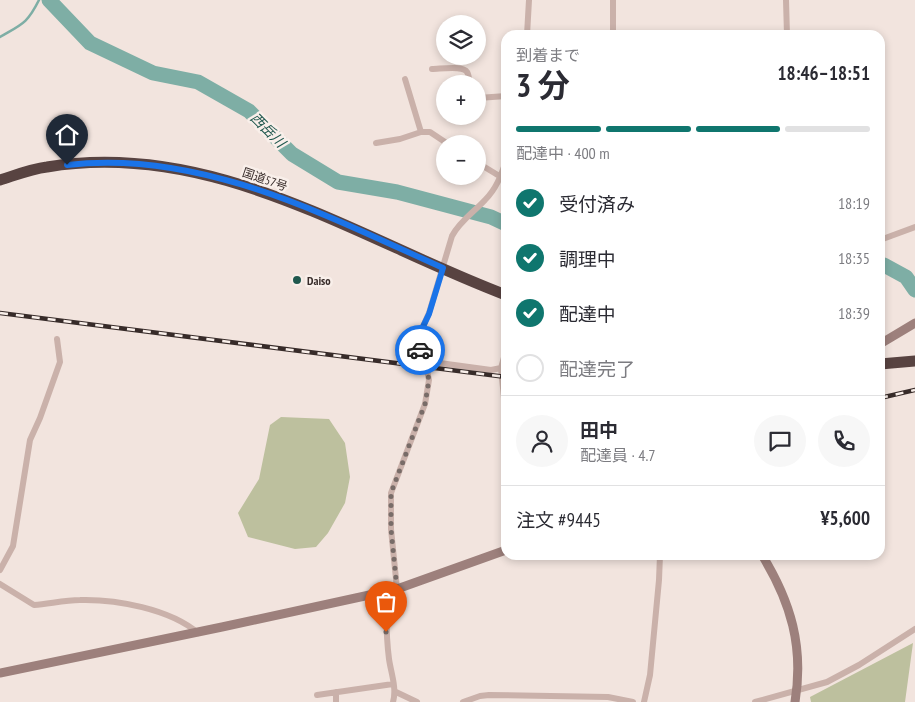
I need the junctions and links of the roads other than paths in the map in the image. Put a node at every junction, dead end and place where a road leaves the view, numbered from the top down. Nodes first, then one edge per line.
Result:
1 (529, 0) edge
2 (613, 0) edge
3 (786, 0) edge
4 (527, 30) edge
5 (612, 30) edge
6 (787, 30) edge
7 (432, 70) dead end
8 (469, 75) edge
9 (405, 79) dead end
10 (501, 96) edge
11 (486, 97) edge
12 (421, 132) junction
13 (436, 136) edge
14 (376, 144) dead end
15 (486, 168) edge
16 (500, 177) joint
17 (0, 180) edge
18 (915, 227) edge
19 (885, 238) edge
20 (443, 268) junction
21 (501, 292) edge
22 (915, 323) edge
23 (57, 339) dead end
24 (885, 341) edge
25 (425, 361) junction
26 (915, 361) edge
27 (885, 364) edge
28 (501, 368) edge
29 (501, 552) edge
30 (660, 560) edge
31 (765, 560) edge
32 (0, 570) edge
33 (0, 584) edge
34 (397, 589) junction
35 (387, 591) junction
36 (915, 629) edge
37 (198, 632) junction
38 (0, 673) edge
39 (393, 684) junction
40 (796, 691) junction
41 (336, 692) junction
42 (396, 692) junction
43 (317, 695) dead end
44 (336, 702) edge
45 (393, 702) edge
46 (417, 702) edge
47 (463, 702) edge
48 (633, 702) edge
49 (644, 702) edge
50 (755, 702) edge
51 (795, 702) edge

1 - 4 street
2 - 5 street
3 - 6 street
7 - 8 street
9 - 12 street
10 - 11 street
12 - 13 street
12 - 14 street
15 - 16 street
16 - 20 street
17 - 20 highway, 国道57号
18 - 19 street
20 - 21 highway, 国道57号
20 - 25 street
22 - 24 street
23 - 32 street
25 - 28 street
25 - 34 street
26 - 27 highway
29 - 34 street
30 - 49 street
31 - 40 street
33 - 37 street
34 - 35 street
35 - 37 street
35 - 39 street
36 - 40 street
37 - 38 street
39 - 41 street
39 - 42 street
40 - 50 street
40 - 51 street
41 - 43 street
41 - 44 street
42 - 45 street
42 - 46 street
47 - 48 street

